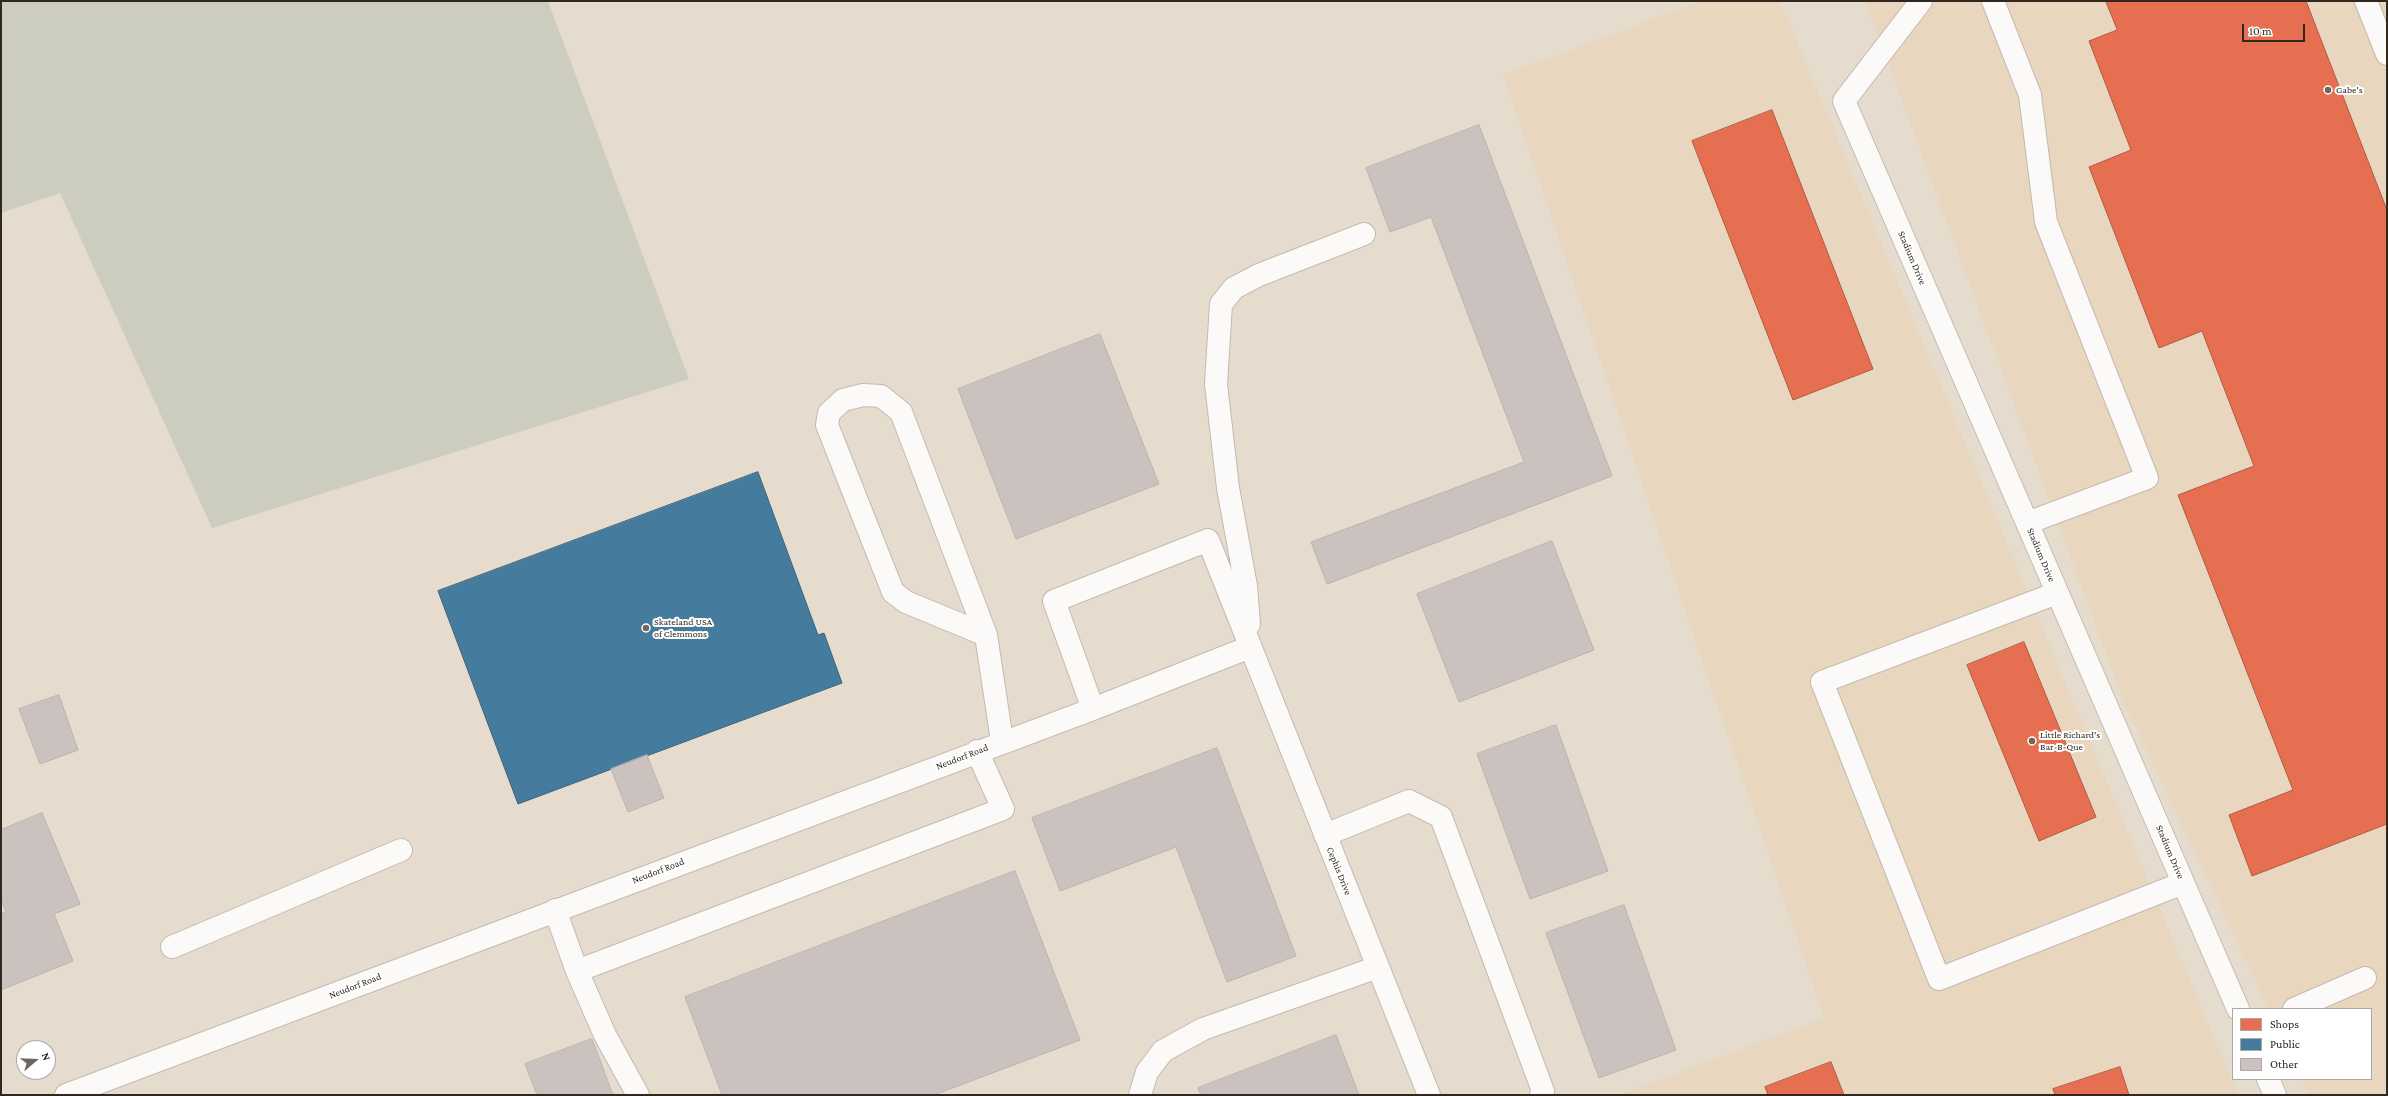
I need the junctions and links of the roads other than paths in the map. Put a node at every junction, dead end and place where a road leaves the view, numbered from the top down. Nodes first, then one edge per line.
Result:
1 (1921, 1) edge
2 (1993, 1) edge
3 (2366, 1) edge
4 (2387, 54) edge
5 (1364, 234) dead end
6 (2027, 523) junction
7 (2057, 593) junction
8 (986, 635) junction
9 (1250, 647) junction
10 (1093, 708) junction
11 (1002, 741) junction
12 (977, 751) junction
13 (1325, 835) junction
14 (401, 850) dead end
15 (2183, 883) junction
16 (555, 910) junction
17 (172, 947) dead end
18 (1378, 967) junction
19 (577, 971) junction
20 (2365, 978) dead end
21 (2238, 1008) edge
22 (2296, 1008) edge
23 (2268, 1080) edge
24 (66, 1095) edge
25 (638, 1095) edge
26 (1140, 1095) edge
27 (1429, 1095) edge
28 (1541, 1095) edge
29 (2275, 1095) edge

1 - 6 street, Stadium Drive
2 - 6 street
3 - 4 street
5 - 9 street
6 - 7 street, Stadium Drive
7 - 15 street, Stadium Drive
7 - 15 street
8 - 8 street
8 - 11 street
9 - 10 street, Neudorf Road
9 - 10 street, Cephis Drive
9 - 13 street, Cephis Drive
10 - 11 street, Neudorf Road
11 - 12 street, Neudorf Road
12 - 16 street, Neudorf Road
12 - 19 street
13 - 18 street, Cephis Drive
13 - 28 street
14 - 17 street
15 - 21 street, Stadium Drive
16 - 19 street
16 - 24 street, Neudorf Road
18 - 26 street
18 - 27 street, Cephis Drive
19 - 25 street
20 - 22 street
23 - 29 street

